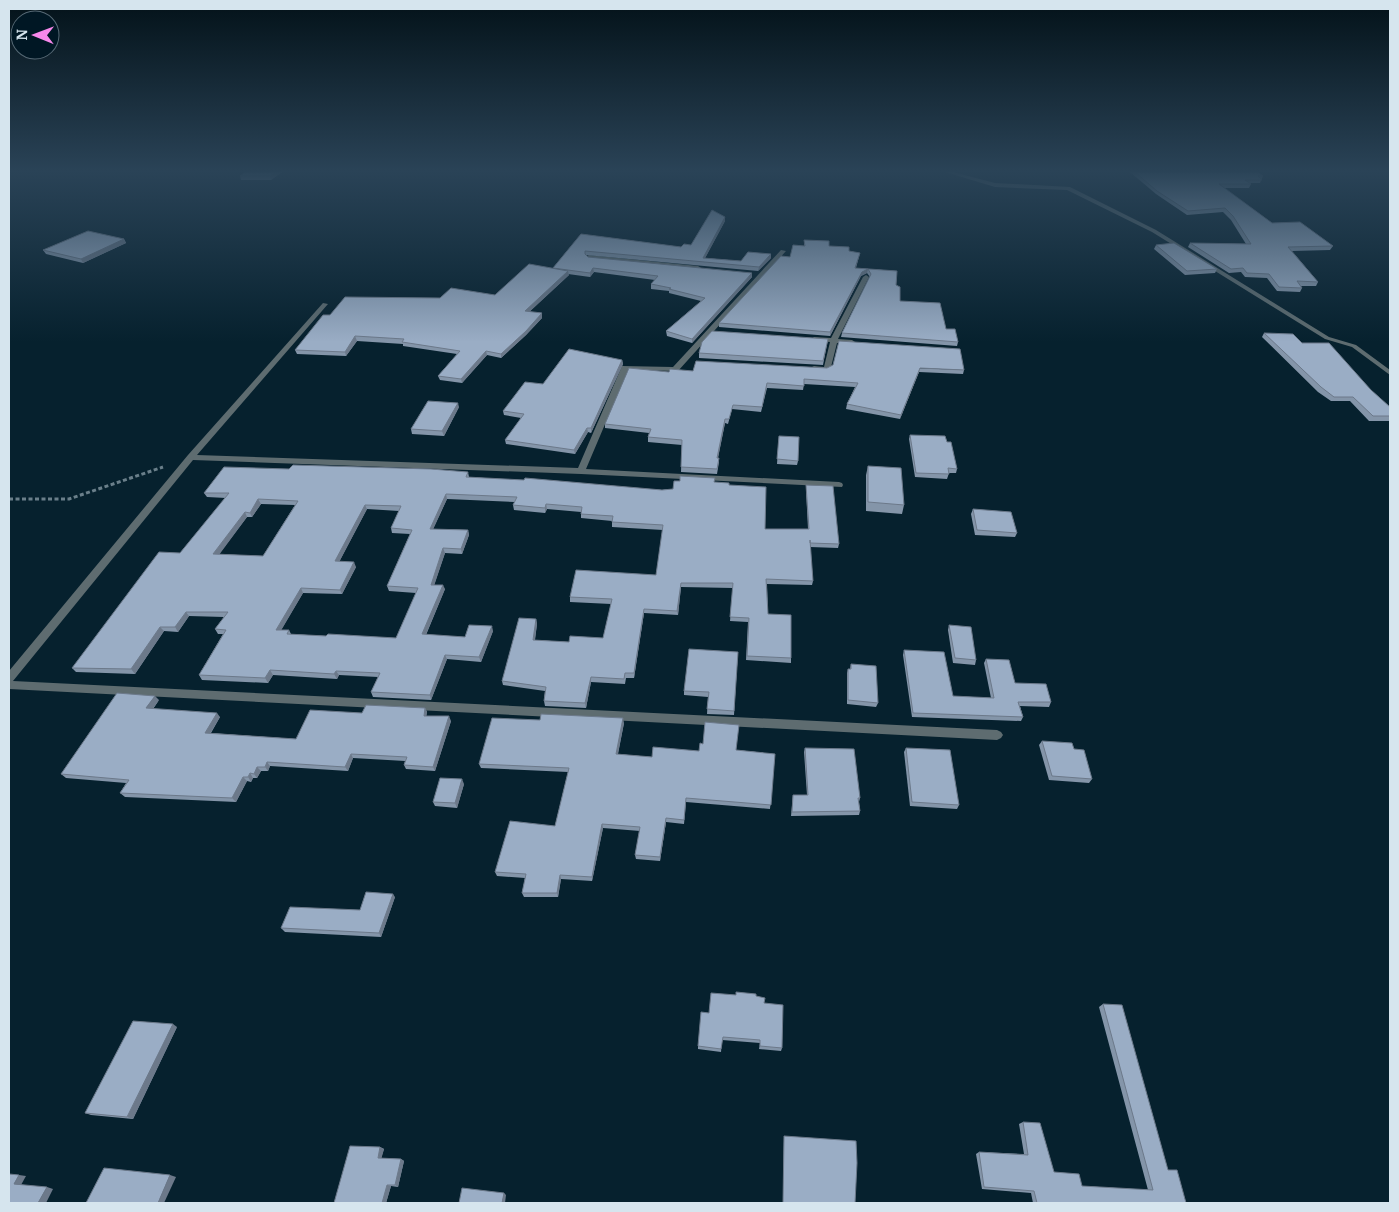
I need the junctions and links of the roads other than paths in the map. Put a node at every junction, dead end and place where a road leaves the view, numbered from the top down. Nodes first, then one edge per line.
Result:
1 (1149, 229) edge
2 (783, 250) dead end
3 (590, 257) edge
4 (704, 268) edge
5 (751, 274) edge
6 (761, 274) junction
7 (866, 277) edge
8 (325, 304) dead end
9 (709, 331) junction
10 (718, 332) edge
11 (805, 338) edge
12 (834, 340) junction
13 (862, 342) edge
14 (683, 361) junction
15 (692, 361) dead end
16 (807, 368) edge
17 (1390, 373) edge
18 (191, 457) junction
19 (581, 470) junction
20 (840, 485) dead end
21 (9, 678) edge
22 (9, 684) edge
23 (997, 735) dead end

1 - 17 street
2 - 6 street
3 - 4 street
5 - 6 street
6 - 9 street
7 - 12 street
8 - 18 street
9 - 10 street
9 - 14 street
11 - 12 street
12 - 13 street
12 - 16 street
14 - 15 street
14 - 19 street
18 - 19 street
18 - 21 street
19 - 20 street
22 - 23 street

